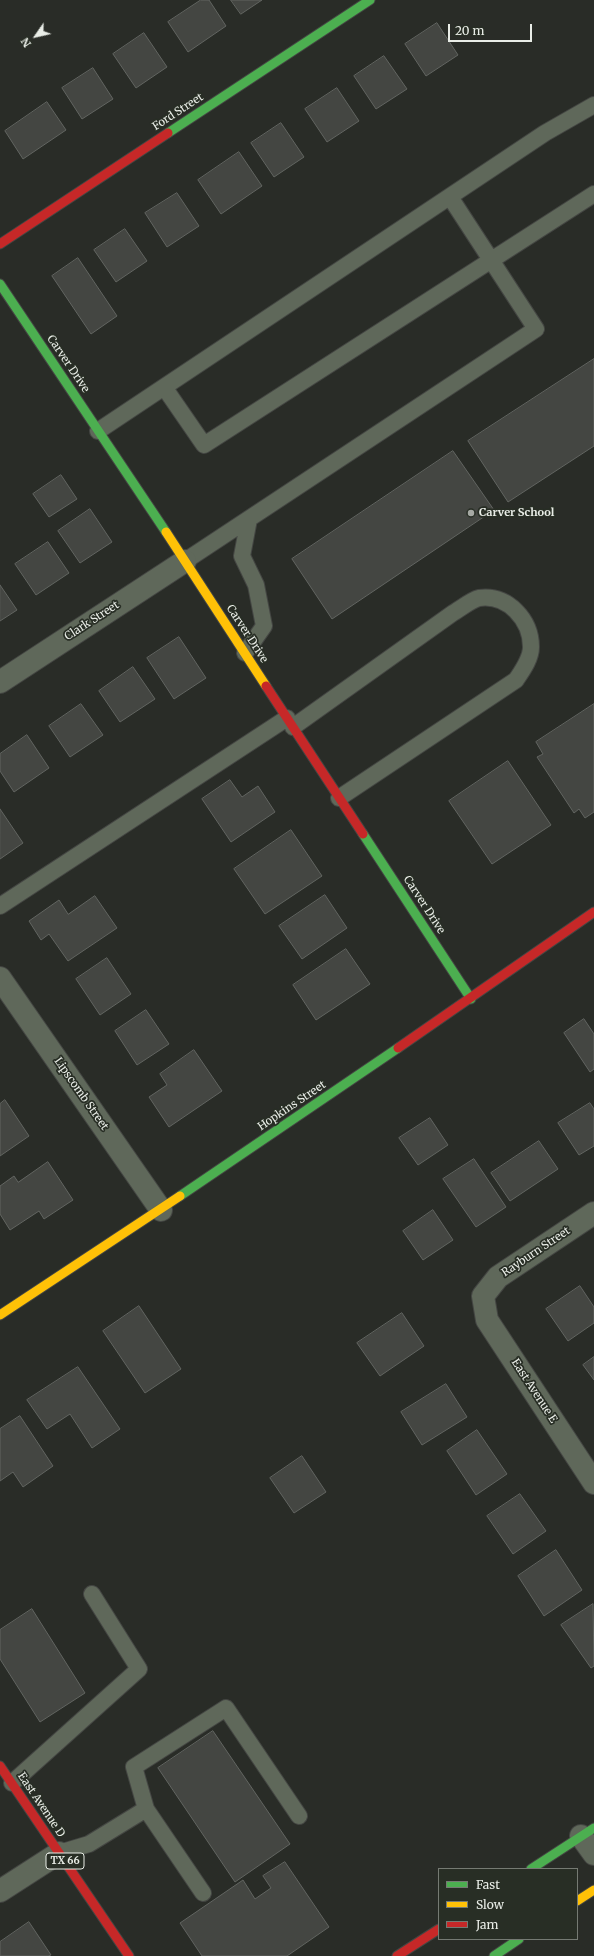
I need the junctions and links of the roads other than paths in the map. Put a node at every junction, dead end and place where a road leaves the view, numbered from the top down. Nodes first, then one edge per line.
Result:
1 (370, 0) edge
2 (594, 105) edge
3 (594, 194) edge
4 (450, 196) junction
5 (0, 244) edge
6 (492, 259) junction
7 (0, 284) edge
8 (164, 388) junction
9 (98, 431) junction
10 (249, 519) junction
11 (185, 561) junction
12 (245, 653) junction
13 (0, 682) edge
14 (290, 722) junction
15 (340, 798) junction
16 (0, 906) edge
17 (594, 912) edge
18 (0, 978) edge
19 (471, 999) junction
20 (161, 1210) junction
21 (594, 1213) edge
22 (483, 1296) joint
23 (0, 1315) edge
24 (594, 1483) edge
25 (92, 1594) dead end
26 (0, 1766) edge
27 (12, 1783) junction
28 (146, 1809) junction
29 (299, 1816) dead end
30 (588, 1832) edge
31 (59, 1853) junction
32 (594, 1854) edge
33 (533, 1868) edge
34 (594, 1890) edge
35 (0, 1892) edge
36 (203, 1893) dead end
37 (578, 1901) edge
38 (438, 1930) edge
39 (518, 1940) edge
40 (129, 1956) edge
41 (397, 1956) edge
42 (494, 1956) edge

1 - 5 street, Ford Street
2 - 4 lane
3 - 6 lane
4 - 6 lane
4 - 8 lane
6 - 8 lane
6 - 10 lane
7 - 9 street, Carver Drive
8 - 9 lane
9 - 11 street, Carver Drive
10 - 11 lane
10 - 12 lane
11 - 12 street, Carver Drive
11 - 13 street, Clark Street
12 - 14 street, Carver Drive
14 - 15 street, Carver Drive
14 - 15 lane
14 - 16 lane
15 - 19 street, Carver Drive
17 - 19 street, Hopkins Street
18 - 20 street, Lipscomb Street
19 - 20 street, Hopkins Street
20 - 23 street, Hopkins Street
21 - 22 street, Rayburn Street
22 - 24 street, East Avenue E
25 - 27 lane
26 - 27 street, East Avenue D / TX 66
27 - 31 street, East Avenue D / TX 66
28 - 29 lane
28 - 31 lane
28 - 36 lane
30 - 32 street
30 - 33 street
31 - 35 street
31 - 40 street, East Avenue D / TX 66
34 - 37 street
38 - 41 street
39 - 42 street

